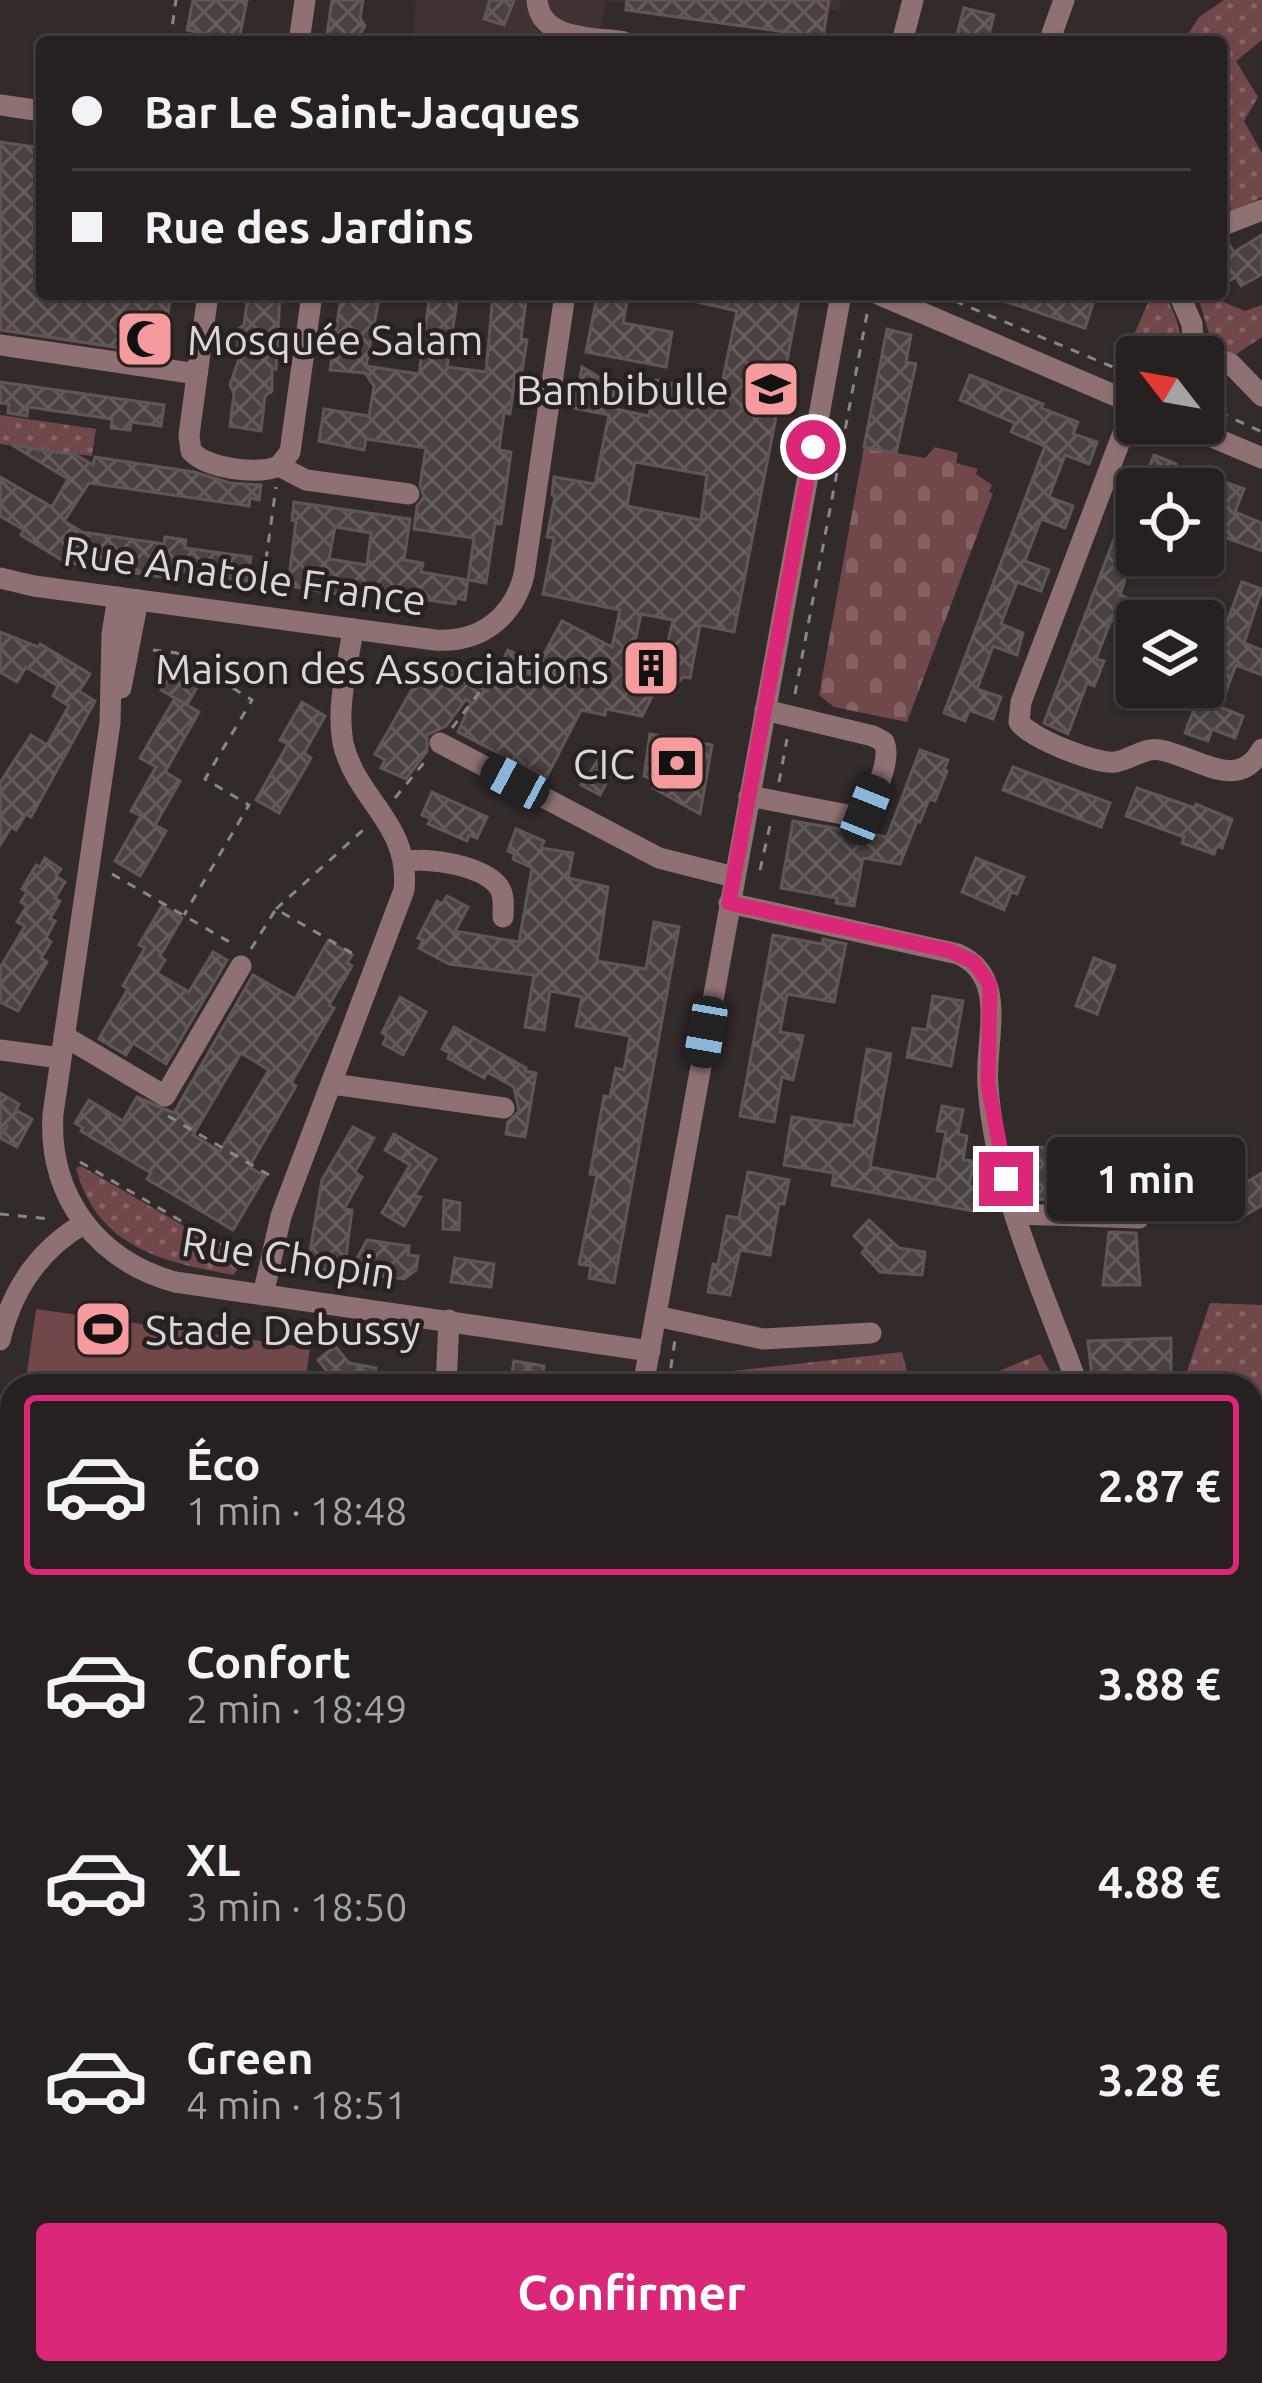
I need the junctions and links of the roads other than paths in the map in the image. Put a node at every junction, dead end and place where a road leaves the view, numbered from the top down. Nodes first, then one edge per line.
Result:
1 (305, 0) edge
2 (537, 0) edge
3 (913, 0) edge
4 (1064, 0) edge
5 (300, 36) edge
6 (591, 36) edge
7 (904, 36) edge
8 (1051, 36) edge
9 (0, 105) edge
10 (36, 110) edge
11 (1262, 210) edge
12 (1227, 224) edge
13 (207, 300) edge
14 (311, 300) edge
15 (564, 300) edge
16 (840, 300) edge
17 (892, 300) edge
18 (1182, 300) edge
19 (1192, 336) edge
20 (0, 346) edge
21 (1224, 359) edge
22 (197, 374) junction
23 (1116, 396) edge
24 (1262, 396) edge
25 (1224, 442) edge
26 (1120, 444) edge
27 (1262, 458) edge
28 (280, 466) junction
29 (410, 494) dead end
30 (0, 578) edge
31 (128, 598) junction
32 (353, 629) junction
33 (765, 710) junction
34 (110, 723) junction
35 (440, 743) road end
36 (1262, 749) edge
37 (749, 796) junction
38 (404, 862) junction
39 (734, 877) junction
40 (740, 906) junction
41 (503, 917) dead end
42 (245, 960) road end
43 (62, 1047) junction
44 (0, 1050) edge
45 (332, 1084) junction
46 (503, 1108) dead end
47 (1016, 1214) junction
48 (1139, 1218) dead end
49 (78, 1227) junction
50 (263, 1295) junction
51 (667, 1319) junction
52 (449, 1320) junction
53 (871, 1334) dead end
54 (0, 1340) edge
55 (650, 1351) junction
56 (447, 1374) edge
57 (645, 1374) edge
58 (1074, 1374) edge

1 - 5 street
2 - 6 street
3 - 7 street
4 - 8 street
9 - 10 street
11 - 12 street
13 - 22 street
14 - 28 street
15 - 32 street, Rue Anatole France
16 - 33 street
17 - 23 street
18 - 19 street
20 - 22 street
21 - 24 street
22 - 28 street
25 - 27 street
26 - 36 street
28 - 29 street
30 - 31 street, Rue Anatole France
31 - 32 street, Rue Anatole France
31 - 34 street, Rue Chopin
31 - 34 street, Rue Chopin
32 - 38 street
33 - 37 street
33 - 37 street
34 - 43 street, Rue Chopin
35 - 39 street
37 - 39 street
38 - 41 street
38 - 45 street
39 - 40 street
40 - 47 street
40 - 51 street
42 - 43 street
43 - 44 street
43 - 49 street, Rue Chopin
45 - 46 street
45 - 50 street
47 - 48 street
47 - 58 street
49 - 50 street, Rue Chopin
49 - 54 street
50 - 52 street, Rue Chopin
51 - 53 street
51 - 55 street
52 - 55 street, Rue Chopin
52 - 56 street
55 - 57 street

